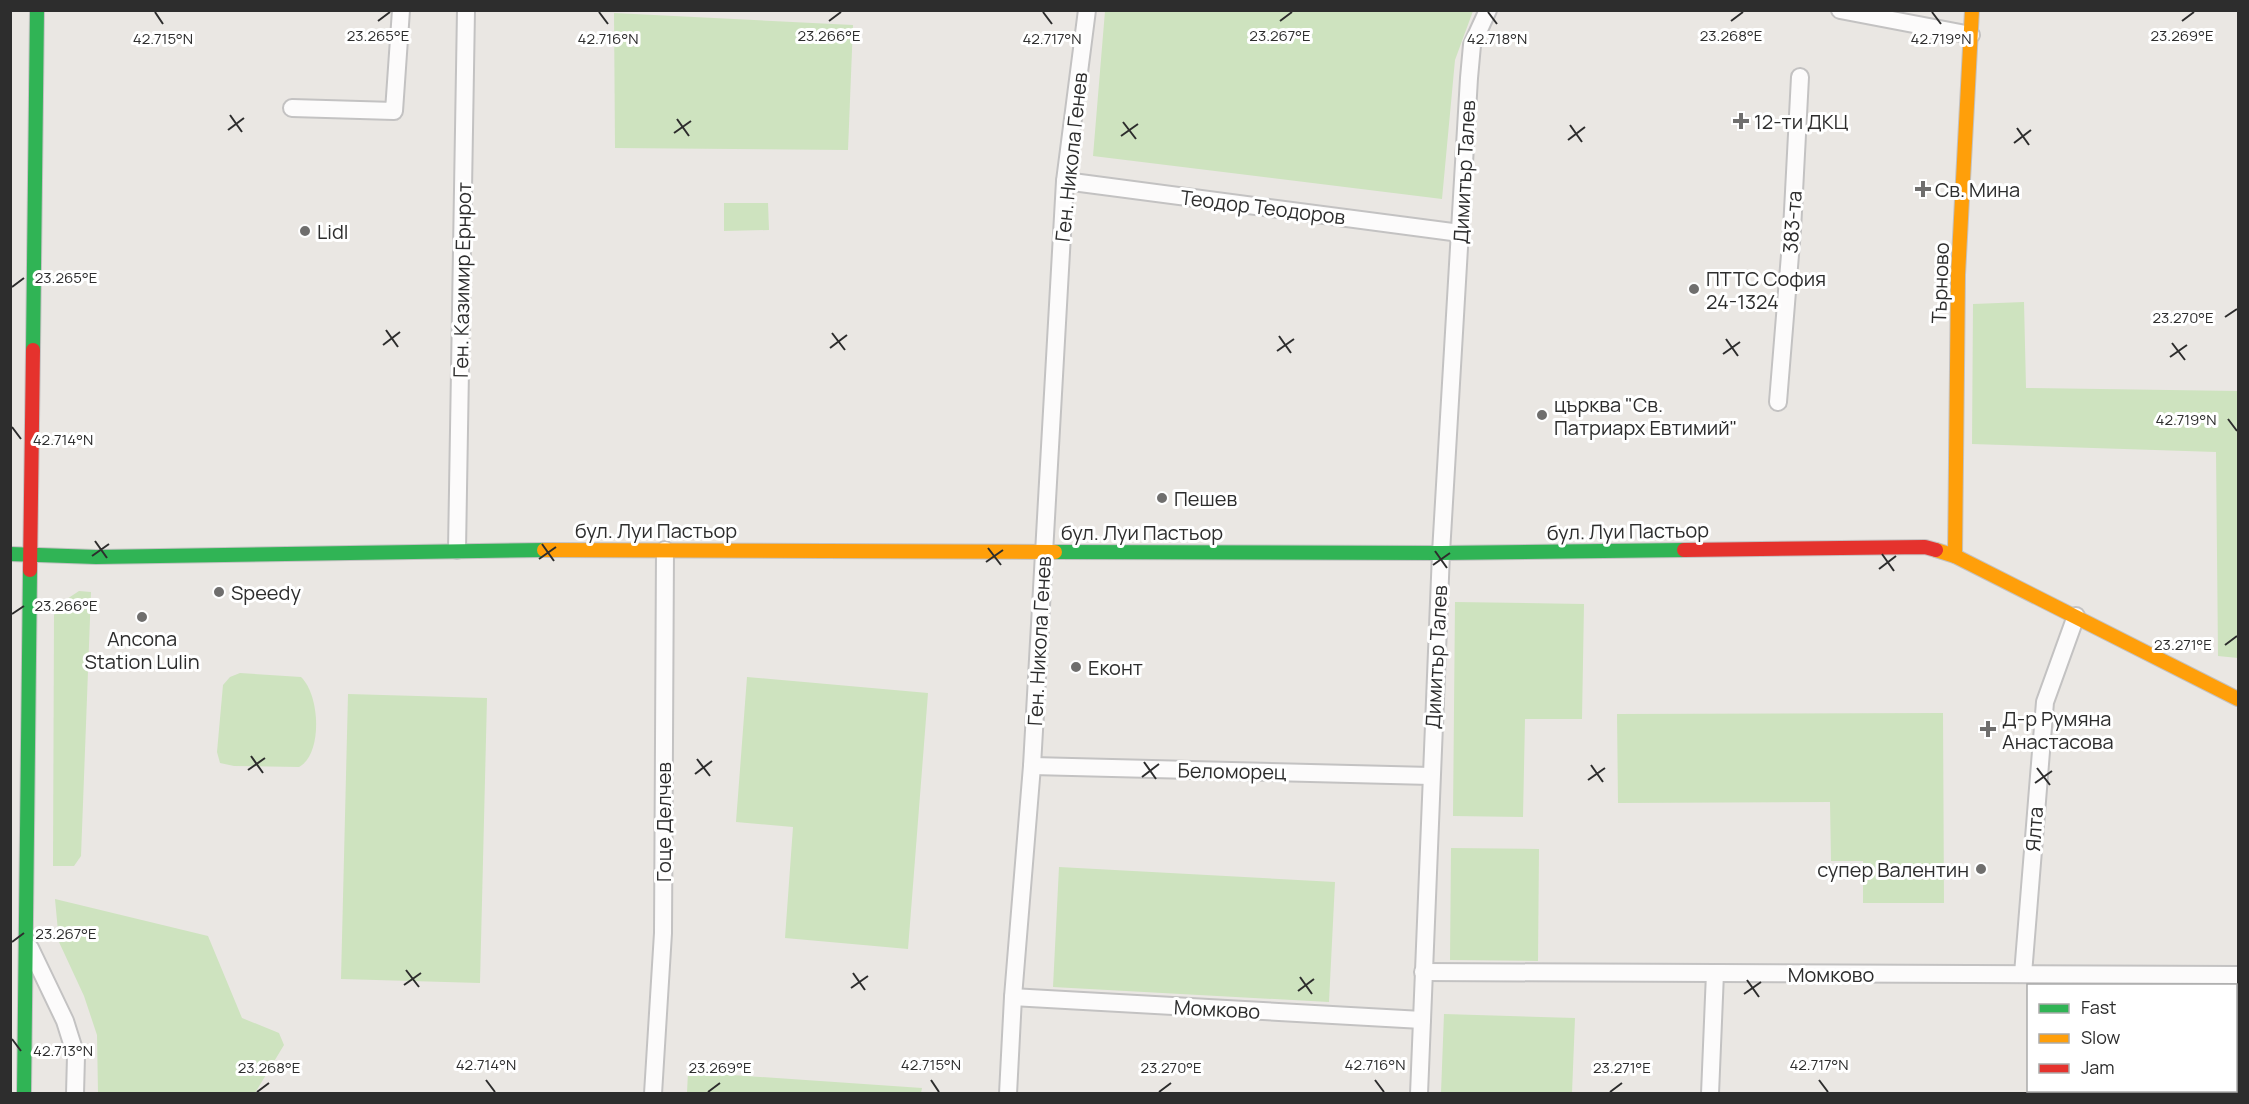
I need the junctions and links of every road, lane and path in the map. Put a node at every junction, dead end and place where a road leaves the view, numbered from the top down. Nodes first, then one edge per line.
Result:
1 (37, 10) edge
2 (402, 10) edge
3 (466, 10) edge
4 (1087, 10) edge
5 (1488, 10) edge
6 (1840, 10) edge
7 (1972, 10) edge
8 (1971, 35) junction
9 (1800, 77) dead end
10 (292, 108) dead end
11 (1065, 181) junction
12 (1460, 233) junction
13 (1778, 402) dead end
14 (457, 550) junction
15 (665, 550) junction
16 (1045, 552) junction
17 (1441, 553) junction
18 (10, 554) edge
19 (30, 555) junction
20 (1955, 556) junction
21 (2076, 616) junction
22 (2238, 699) edge
23 (1032, 766) junction
24 (1431, 776) junction
25 (25, 939) junction
26 (1423, 972) junction
27 (1715, 973) junction
28 (2023, 974) junction
29 (2238, 975) edge
30 (1013, 997) junction
31 (1422, 1020) junction
32 (24, 1094) edge
33 (75, 1094) edge
34 (653, 1094) edge
35 (1008, 1094) edge
36 (1419, 1094) edge
37 (1710, 1094) edge

1 - 19 street
2 - 10 street
3 - 14 street, Ген. Казимир Ернрот
4 - 11 street, Ген. Никола Генев
5 - 12 street, Димитър Талев
6 - 8 street
7 - 8 street, Търново
8 - 20 street, Търново
9 - 13 street, 383-та
11 - 12 street, Теодор Теодоров
11 - 16 street, Ген. Никола Генев
12 - 17 street, Димитър Талев
14 - 15 street, бул. Луи Пастьор
14 - 19 street, бул. Луи Пастьор
15 - 16 street, бул. Луи Пастьор
15 - 34 street, Гоце Делчев
16 - 17 street, бул. Луи Пастьор
16 - 23 street, Ген. Никола Генев
17 - 20 street, бул. Луи Пастьор
17 - 24 street, Димитър Талев
18 - 19 street, бул. Луи Пастьор
19 - 25 street
20 - 21 street, бул. Луи Пастьор
21 - 22 street, бул. Луи Пастьор
21 - 28 street, Ялта
23 - 24 street, Беломорец
23 - 30 street, Ген. Никола Генев
24 - 26 street, Димитър Талев
25 - 32 street
25 - 33 street
26 - 27 street, Момково
26 - 31 street, Димитър Талев
27 - 28 street, Момково
27 - 37 street
28 - 29 street, Момково
30 - 31 street, Момково
30 - 35 street, Ген. Никола Генев
31 - 36 street, Димитър Талев

